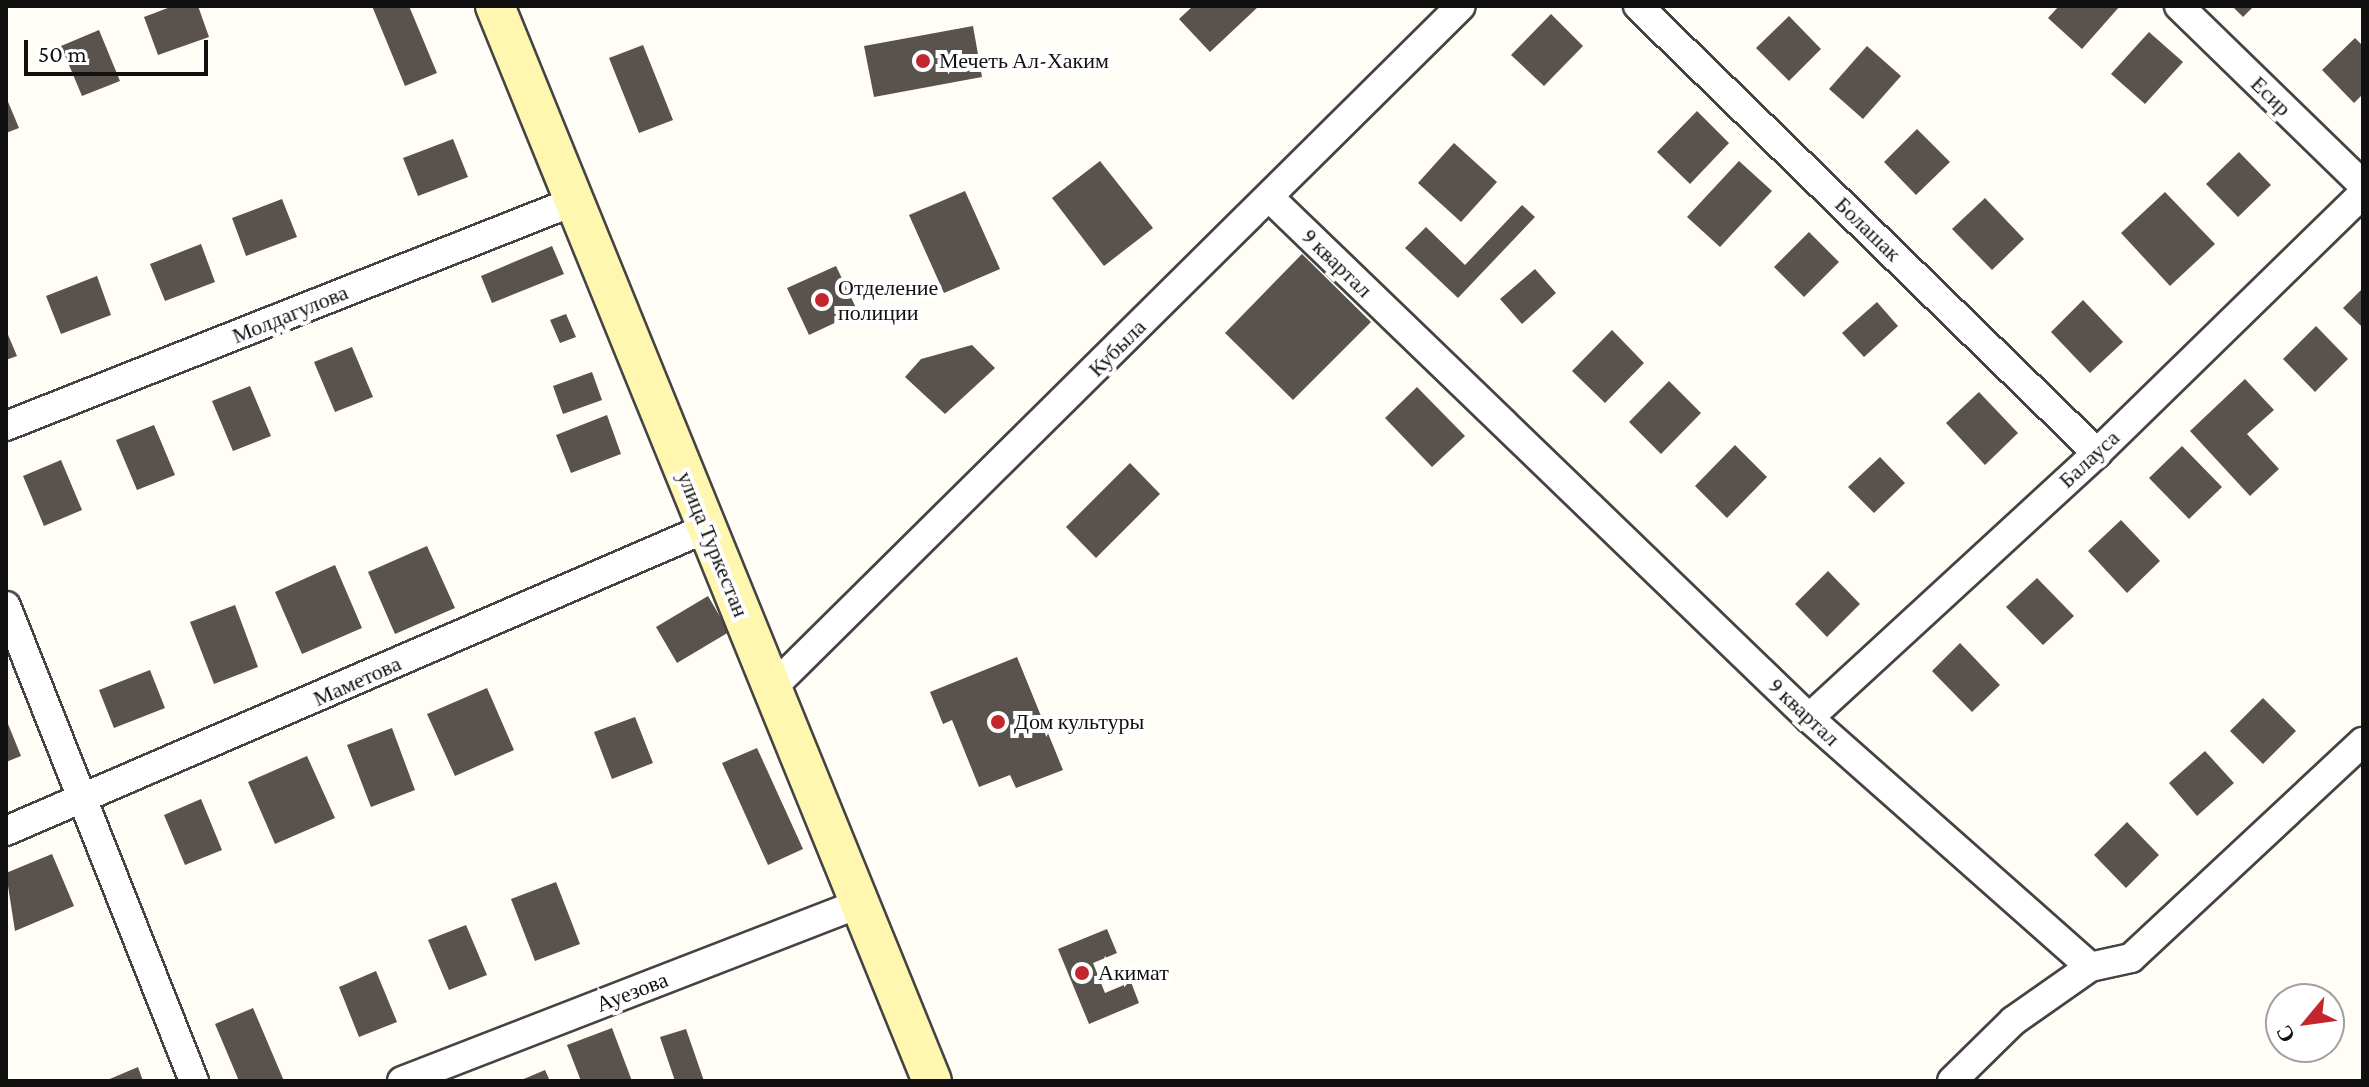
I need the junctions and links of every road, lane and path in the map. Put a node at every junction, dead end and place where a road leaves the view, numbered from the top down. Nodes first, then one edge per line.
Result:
1 (495, 6) edge
2 (1461, 6) edge
3 (1638, 6) edge
4 (2179, 6) edge
5 (2363, 185) edge
6 (2363, 193) edge
7 (1270, 198) junction
8 (575, 201) junction
9 (6, 426) edge
10 (2097, 453) junction
11 (707, 528) junction
12 (6, 606) edge
13 (772, 688) junction
14 (1809, 718) junction
15 (2363, 742) edge
16 (83, 801) junction
17 (6, 831) edge
18 (862, 903) junction
19 (2090, 967) junction
20 (194, 1081) edge
21 (402, 1081) edge
22 (932, 1081) edge
23 (1952, 1081) edge

1 - 8 street, улица Туркестан
2 - 7 street, Кубыла
3 - 10 street, Болашак
4 - 5 street, Есир
6 - 10 street, Балауса
7 - 13 street, Кубыла
7 - 14 street, 9 квартал
8 - 9 street, Молдагулова
8 - 11 street, улица Туркестан
10 - 14 street, Балауса
11 - 13 street, улица Туркестан
11 - 16 street, Маметова
12 - 16 street
13 - 18 street, улица Туркестан
14 - 19 street, 9 квартал
15 - 19 street
16 - 17 street, Маметова
16 - 20 street
18 - 21 street, Ауезова
18 - 22 street, улица Туркестан
19 - 23 street

